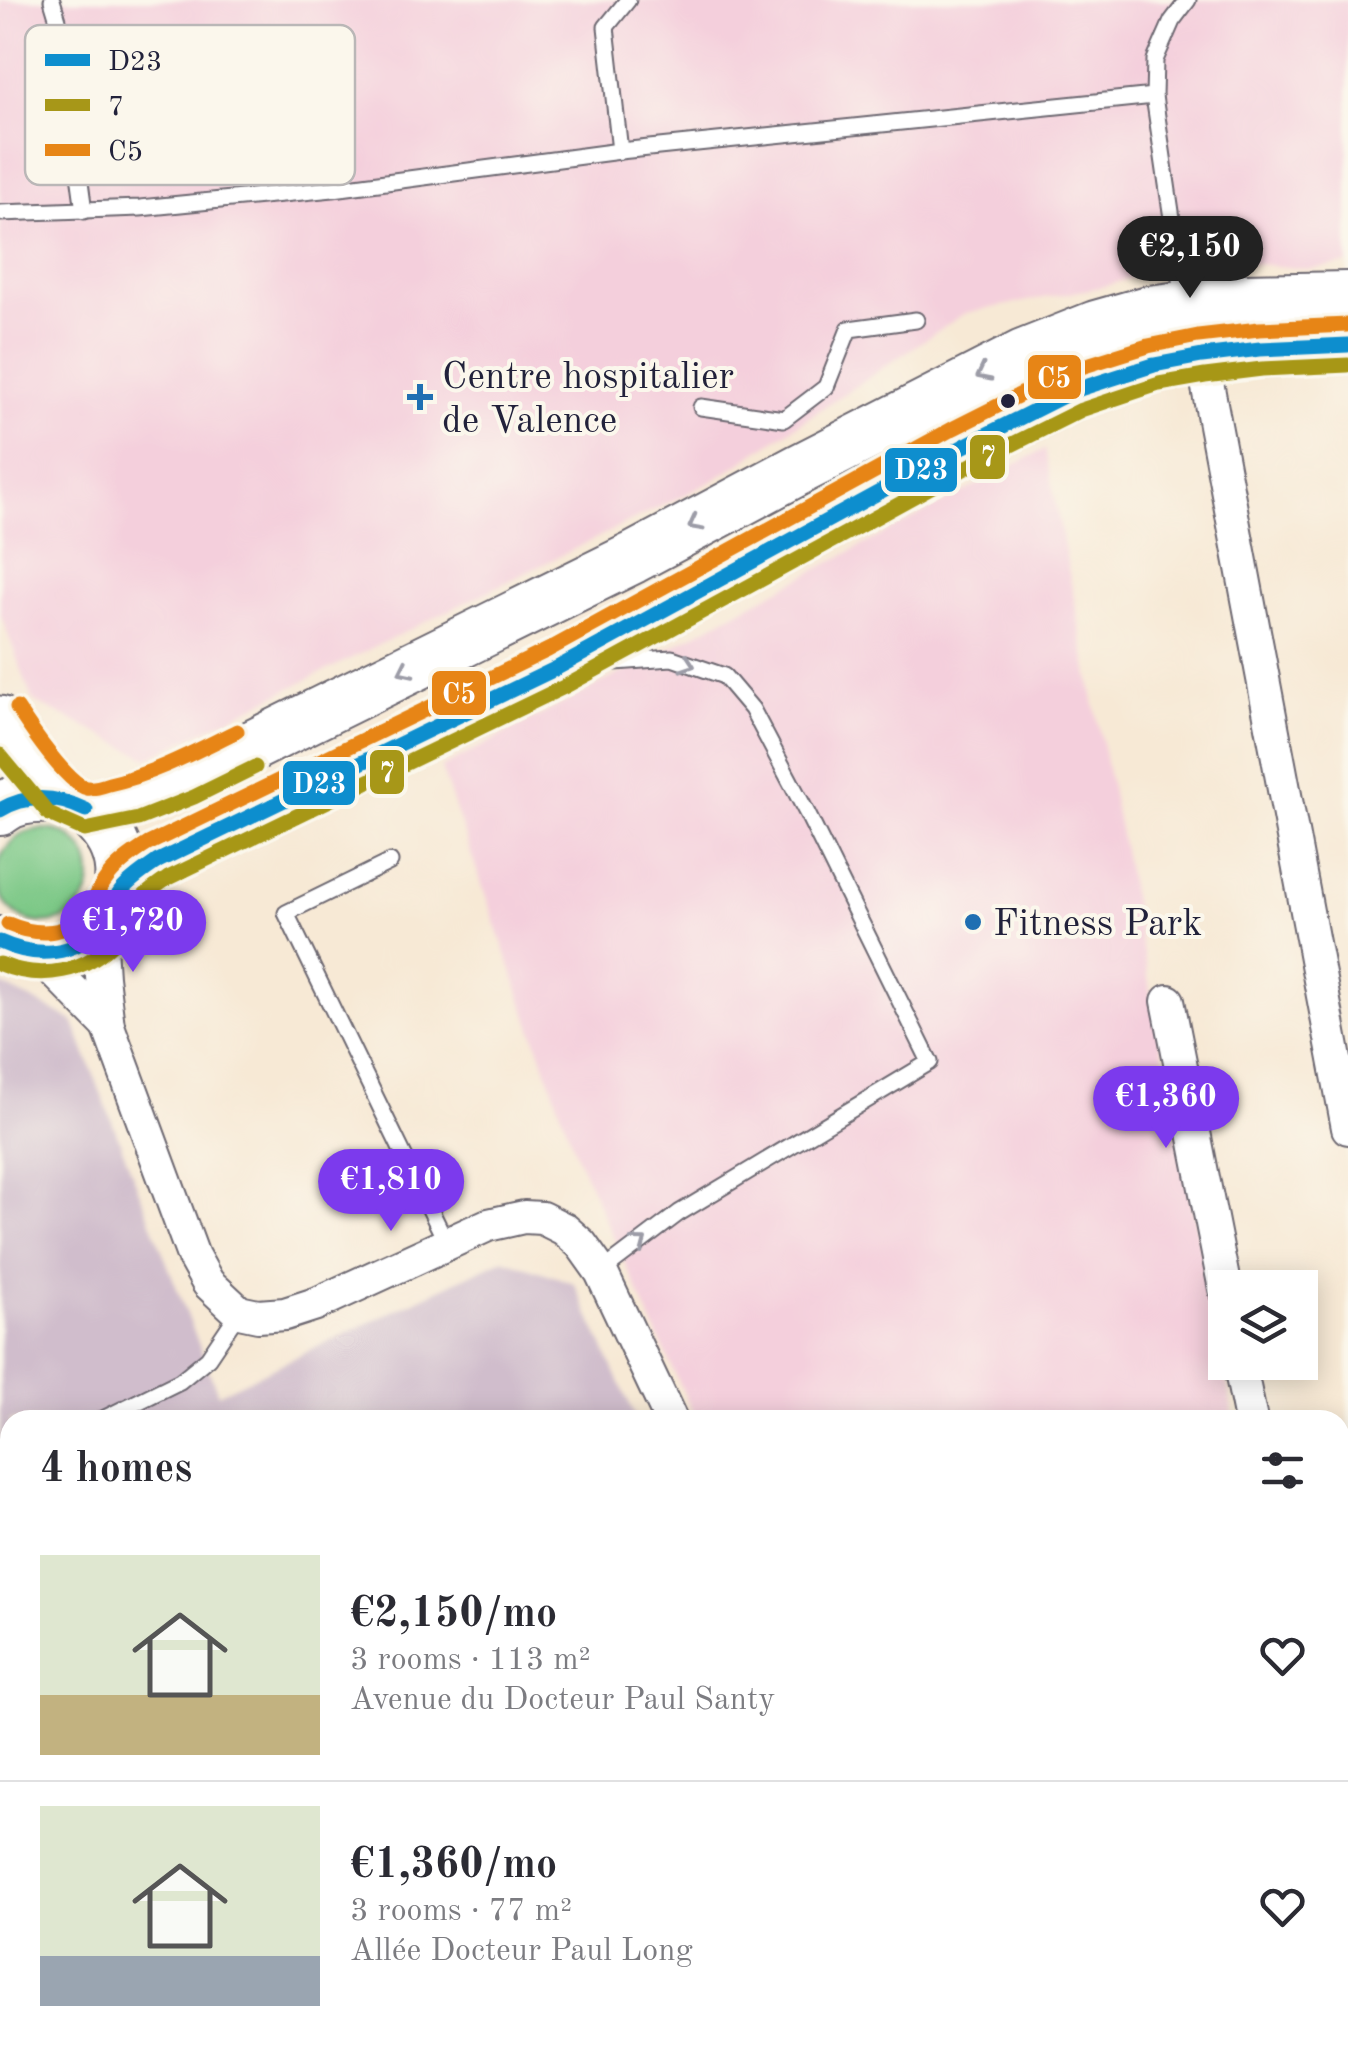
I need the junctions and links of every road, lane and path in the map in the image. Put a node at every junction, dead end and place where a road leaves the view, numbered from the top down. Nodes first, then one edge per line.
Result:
1 (52, 0) edge
2 (628, 0) edge
3 (1188, 0) edge
4 (59, 25) edge
5 (1154, 96) junction
6 (620, 151) junction
7 (81, 185) edge
8 (84, 210) junction
9 (0, 213) edge
10 (1348, 297) edge
11 (916, 320) dead end
12 (1188, 330) junction
13 (1348, 345) edge
14 (701, 407) dead end
15 (557, 668) junction
16 (0, 719) edge
17 (74, 805) junction
18 (0, 810) edge
19 (390, 862) dead end
20 (109, 912) junction
21 (16, 948) edge
22 (1168, 1002) dead end
23 (108, 1026) junction
24 (1348, 1128) edge
25 (446, 1242) junction
26 (1221, 1270) edge
27 (601, 1272) junction
28 (238, 1312) junction
29 (1243, 1380) edge
30 (121, 1410) edge
31 (666, 1410) edge
32 (1249, 1410) edge

1 - 4 lane
2 - 6 lane
3 - 5 lane
5 - 6 lane
5 - 12 lane
6 - 8 lane
7 - 8 lane
8 - 9 lane
10 - 12 main road
11 - 14 lane
12 - 13 main road
12 - 15 main road
12 -> 17 main road
12 - 24 street
15 - 20 main road
15 - 27 lane
16 - 17 main road
17 - 18 main road
17 - 20 main road
19 - 25 lane
20 - 21 main road
20 - 23 street
21 - 23 street
22 - 26 street
23 - 28 street
25 - 27 street
25 - 28 street
27 - 31 street
28 - 30 lane
29 - 32 street

